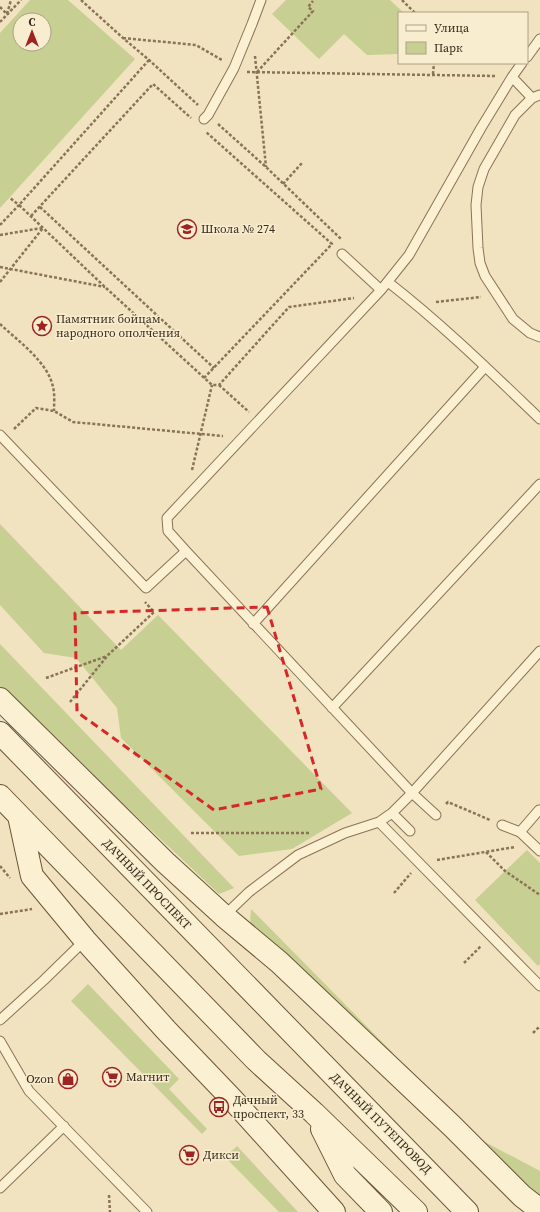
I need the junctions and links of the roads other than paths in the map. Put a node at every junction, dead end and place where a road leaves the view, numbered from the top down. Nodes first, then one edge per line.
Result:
1 (261, 0) edge
2 (540, 39) edge
3 (528, 56) edge
4 (521, 64) edge
5 (512, 77) junction
6 (536, 96) edge
7 (206, 117) road end
8 (342, 254) dead end
9 (388, 282) junction
10 (381, 290) junction
11 (540, 337) edge
12 (486, 367) junction
13 (540, 419) edge
14 (2, 437) edge
15 (540, 484) edge
16 (186, 551) junction
17 (253, 624) junction
18 (540, 651) edge
19 (0, 699) edge
20 (332, 708) junction
21 (0, 733) edge
22 (412, 793) junction
23 (1, 799) edge
24 (539, 810) edge
25 (392, 813) junction
26 (436, 815) road end
27 (19, 816) junction
28 (379, 822) junction
29 (502, 825) road end
30 (410, 831) dead end
31 (520, 832) junction
32 (540, 851) edge
33 (224, 916) junction
34 (85, 940) junction
35 (540, 986) edge
36 (0, 1020) edge
37 (294, 1035) joint
38 (0, 1041) edge
39 (314, 1113) junction
40 (64, 1126) junction
41 (0, 1188) edge
42 (445, 1188) junction
43 (540, 1210) edge
44 (147, 1212) edge
45 (334, 1212) edge
46 (381, 1212) edge
47 (416, 1212) edge
48 (467, 1212) edge
49 (480, 1212) edge

1 - 7 lane
2 - 3 lane
4 - 5 lane
5 - 6 lane
5 - 9 lane
6 - 11 lane
8 - 10 lane
9 - 10 lane
9 - 12 lane
10 - 16 lane
12 - 13 lane
12 - 17 lane
14 - 16 lane
15 - 20 lane
16 - 17 lane
17 - 20 lane
18 - 22 lane
19 - 33 main road
20 - 22 lane
21 - 37 main road, ДАЧНЫЙ ПРОСПЕКТ
22 - 25 lane
22 - 26 lane
23 - 27 main road
24 - 31 lane
25 - 28 lane
25 - 30 lane
27 - 34 main road
27 - 39 main road
28 - 33 lane
28 - 35 lane
29 - 31 lane
31 - 32 lane
33 - 43 main road
34 - 36 lane
34 - 45 main road
37 - 42 main road, ДАЧНЫЙ ПУТЕПРОВОД
38 - 40 lane
39 - 46 main road
39 - 47 main road
40 - 41 lane
40 - 44 lane
42 - 48 main road, ДАЧНЫЙ ПУТЕПРОВОД
42 - 49 main road

